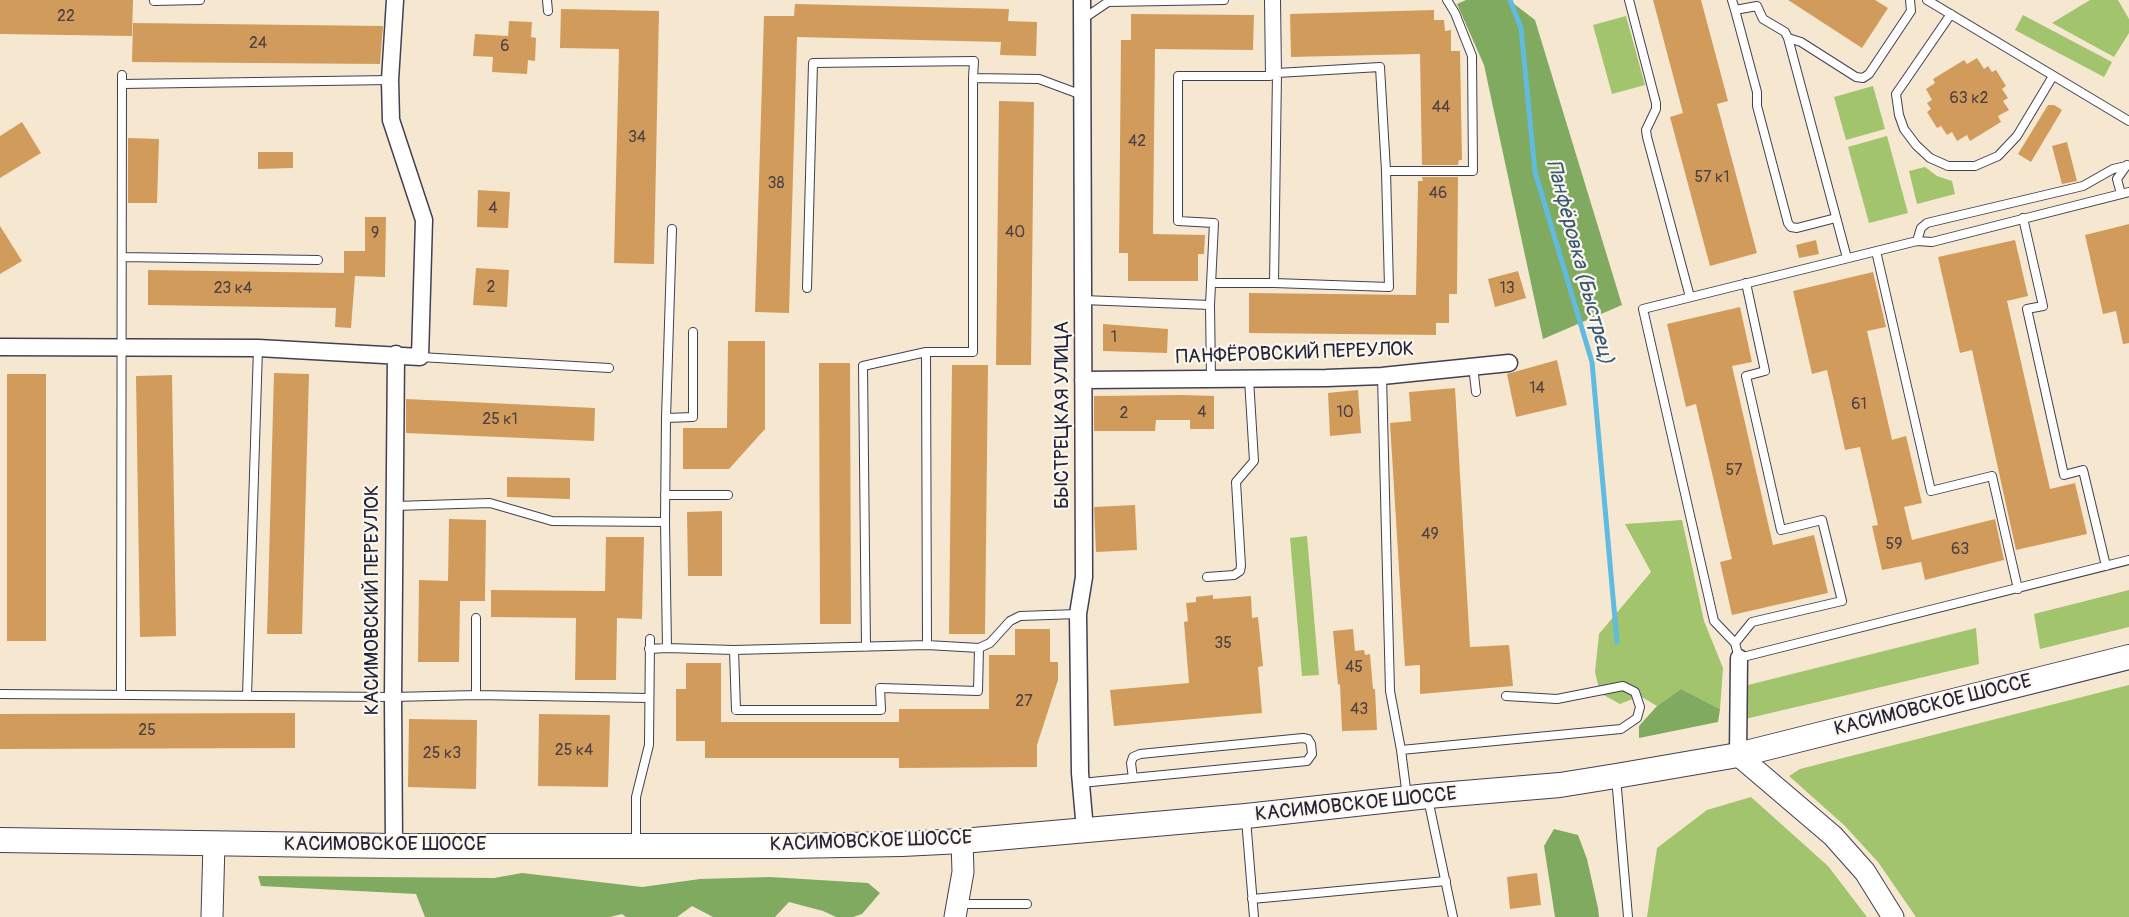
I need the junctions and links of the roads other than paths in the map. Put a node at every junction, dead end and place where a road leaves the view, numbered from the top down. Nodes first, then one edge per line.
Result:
1 (200, 0) edge
2 (395, 0) edge
3 (547, 0) edge
4 (1082, 0) edge
5 (1224, 0) edge
6 (1269, 0) edge
7 (1276, 0) edge
8 (1447, 0) edge
9 (1629, 0) edge
10 (1732, 0) edge
11 (1925, 0) edge
12 (154, 1) edge
13 (1911, 2) edge
14 (1757, 3) edge
15 (1735, 10) junction
16 (548, 11) dead end
17 (1951, 14) junction
18 (1083, 19) junction
19 (1788, 38) junction
20 (1277, 73) junction
21 (2053, 76) junction
22 (973, 78) junction
23 (390, 80) junction
24 (1082, 95) junction
25 (2129, 121) edge
26 (2128, 164) edge
27 (1386, 171) junction
28 (2125, 193) edge
29 (1836, 218) junction
30 (2023, 218) junction
31 (672, 229) dead end
32 (1917, 241) junction
33 (1876, 251) junction
34 (122, 257) junction
35 (1847, 258) junction
36 (318, 260) dead end
37 (1211, 283) junction
38 (1274, 283) junction
39 (1746, 284) junction
40 (807, 288) dead end
41 (1690, 297) junction
42 (1083, 300) junction
43 (1210, 305) junction
44 (693, 332) dead end
45 (0, 347) edge
46 (120, 347) junction
47 (258, 348) junction
48 (926, 352) junction
49 (396, 354) junction
50 (420, 357) junction
51 (1509, 363) dead end
52 (1473, 366) junction
53 (609, 368) dead end
54 (1382, 375) junction
55 (1211, 379) junction
56 (1249, 379) junction
57 (1083, 380) junction
58 (1476, 392) dead end
59 (666, 418) junction
60 (665, 495) junction
61 (728, 495) dead end
62 (395, 506) junction
63 (665, 522) junction
64 (2129, 560) edge
65 (2106, 566) junction
66 (1207, 577) dead end
67 (2018, 589) junction
68 (1078, 614) junction
69 (476, 618) dead end
70 (650, 639) dead end
71 (927, 645) junction
72 (866, 647) junction
73 (667, 648) junction
74 (979, 648) junction
75 (650, 649) junction
76 (734, 650) junction
77 (1737, 650) junction
78 (2129, 657) edge
79 (0, 694) edge
80 (121, 695) junction
81 (476, 695) junction
82 (247, 696) junction
83 (1506, 696) dead end
84 (393, 697) junction
85 (649, 698) junction
86 (1401, 750) junction
87 (1738, 755) junction
88 (1616, 776) junction
89 (1132, 778) junction
90 (1081, 783) junction
91 (1417, 797) junction
92 (1246, 816) junction
93 (1085, 830) junction
94 (0, 840) edge
95 (963, 841) junction
96 (214, 843) junction
97 (636, 844) junction
98 (394, 846) junction
99 (1446, 881) junction
100 (1252, 899) junction
101 (1027, 904) dead end
102 (956, 910) edge
103 (212, 917) edge
104 (1254, 917) edge
105 (1453, 917) edge
106 (1628, 917) edge
107 (1893, 917) edge

1 - 12 lane
2 - 23 street
3 - 16 lane
4 - 18 street, БЫСТРЕЦКАЯ УЛИЦА
5 - 18 lane
6 - 37 lane
7 - 20 lane
8 - 27 lane
9 - 41 lane
10 - 15 lane
11 - 13 lane
11 - 17 lane
13 - 19 lane
14 - 15 lane
14 - 19 lane
15 - 29 lane
17 - 21 lane
17 - 21 lane
18 - 24 street, БЫСТРЕЦКАЯ УЛИЦА
19 - 29 lane
20 - 27 lane
20 - 38 lane
21 - 25 lane
22 - 24 lane
22 - 40 lane
22 - 48 lane
23 - 34 lane
23 - 50 street
24 - 42 street, БЫСТРЕЦКАЯ УЛИЦА
26 - 28 lane
26 - 32 lane
27 - 38 lane
28 - 30 lane
29 - 35 lane
30 - 32 lane
30 - 65 lane
31 - 59 lane
32 - 33 lane
33 - 35 lane
33 - 67 lane
34 - 36 lane
34 - 46 lane
35 - 39 lane
37 - 38 lane
37 - 43 lane
39 - 41 lane
39 - 77 lane
41 - 77 lane
42 - 43 lane
42 - 57 street, БЫСТРЕЦКАЯ УЛИЦА
43 - 55 lane
44 - 59 lane
45 - 46 street
46 - 47 street
46 - 80 lane
47 - 49 street
47 - 82 lane
48 - 71 lane
48 - 72 lane
49 - 50 street
49 - 62 street, КАСИМОВСКИЙ ПЕРЕУЛОК
50 - 53 lane
51 - 52 street, ПАНФЁРОВСКИЙ ПЕРЕУЛОК
52 - 54 street, ПАНФЁРОВСКИЙ ПЕРЕУЛОК
52 - 58 lane
54 - 56 street, ПАНФЁРОВСКИЙ ПЕРЕУЛОК
54 - 86 lane
55 - 56 street, ПАНФЁРОВСКИЙ ПЕРЕУЛОК
55 - 57 street, ПАНФЁРОВСКИЙ ПЕРЕУЛОК
56 - 66 lane
57 - 68 street, БЫСТРЕЦКАЯ УЛИЦА
59 - 60 lane
60 - 61 lane
60 - 63 lane
62 - 63 lane
62 - 84 street, КАСИМОВСКИЙ ПЕРЕУЛОК
63 - 73 lane
64 - 65 lane
65 - 67 lane
67 - 77 lane
68 - 74 lane
68 - 90 street, БЫСТРЕЦКАЯ УЛИЦА
69 - 81 lane
70 - 75 lane
71 - 72 lane
71 - 74 lane
72 - 76 lane
73 - 75 lane
73 - 76 lane
74 - 76 lane
75 - 85 lane
77 - 87 street
78 - 87 main road, КАСИМОВСКОЕ ШОССЕ
79 - 80 lane
80 - 82 lane
81 - 84 lane
81 - 85 lane
82 - 84 lane
83 - 86 lane
84 - 98 street, КАСИМОВСКИЙ ПЕРЕУЛОК
85 - 97 lane
86 - 91 lane
87 - 88 main road, КАСИМОВСКОЕ ШОССЕ
87 - 107 street
88 - 91 main road, КАСИМОВСКОЕ ШОССЕ
88 - 106 lane
89 - 89 lane
89 - 90 lane
90 - 93 street, БЫСТРЕЦКАЯ УЛИЦА
91 - 92 main road, КАСИМОВСКОЕ ШОССЕ
91 - 99 lane
92 - 93 main road, КАСИМОВСКОЕ ШОССЕ
92 - 100 lane
93 - 95 main road, КАСИМОВСКОЕ ШОССЕ
94 - 96 main road, КАСИМОВСКОЕ ШОССЕ
95 - 97 main road, КАСИМОВСКОЕ ШОССЕ
95 - 102 street
96 - 98 main road, КАСИМОВСКОЕ ШОССЕ
96 - 103 street
97 - 98 main road, КАСИМОВСКОЕ ШОССЕ
99 - 100 lane
99 - 105 lane
100 - 104 lane
101 - 102 lane

